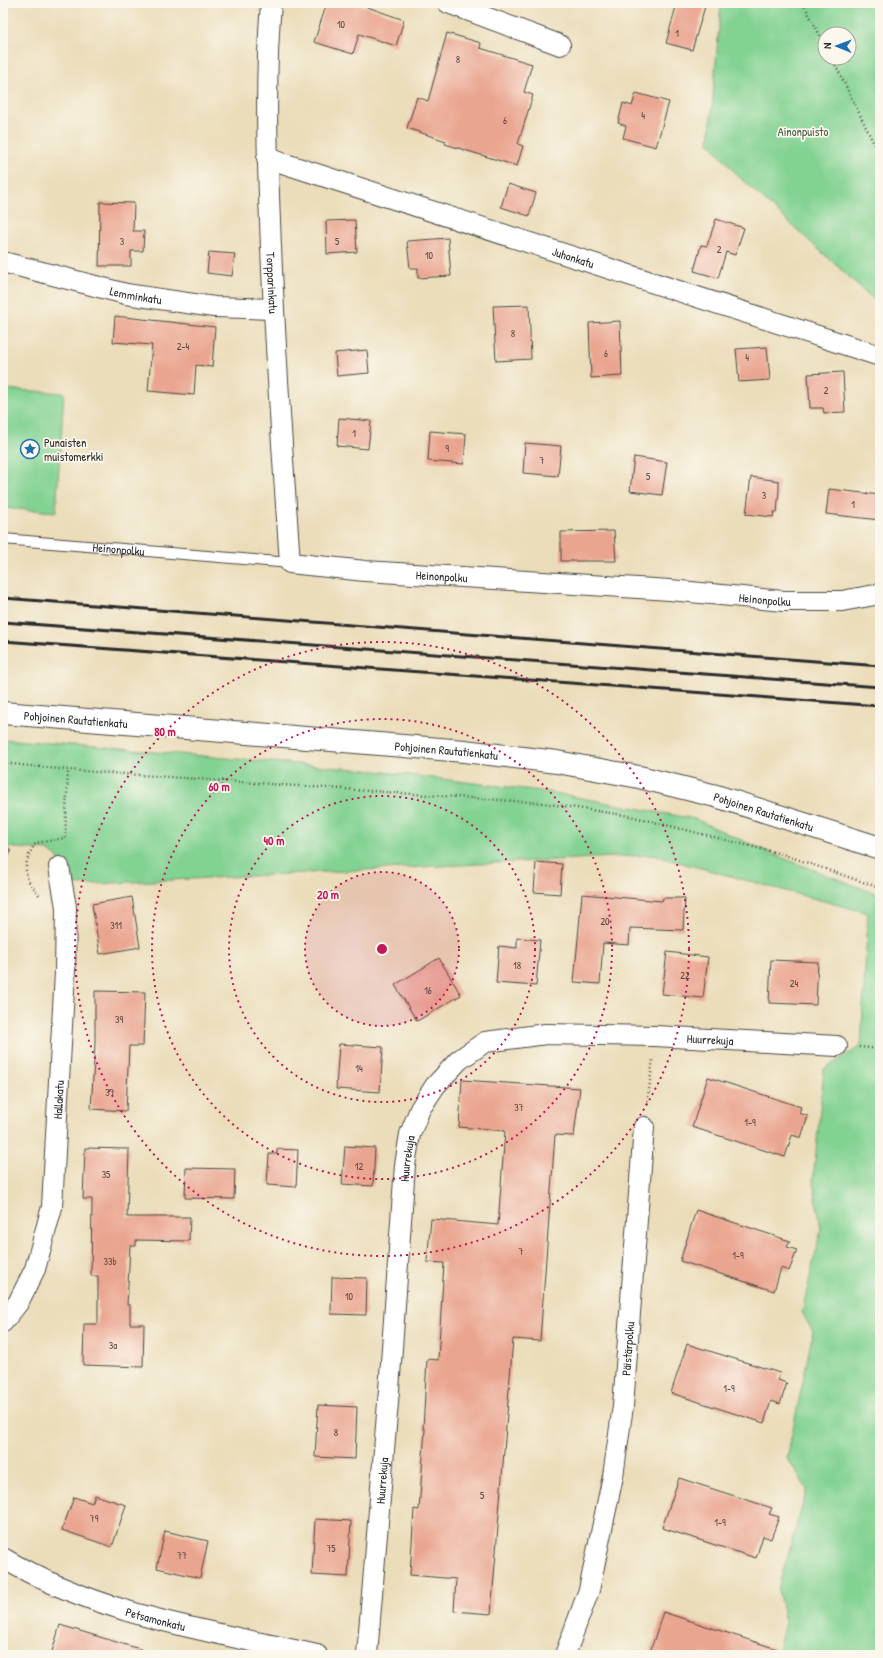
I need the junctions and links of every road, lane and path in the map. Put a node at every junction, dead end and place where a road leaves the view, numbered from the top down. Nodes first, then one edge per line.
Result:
1 (271, 3) edge
2 (448, 3) edge
3 (803, 3) edge
4 (817, 30) edge
5 (560, 45) dead end
6 (836, 66) edge
7 (880, 156) edge
8 (267, 158) junction
9 (3, 262) edge
10 (273, 309) junction
11 (880, 356) edge
12 (3, 539) edge
13 (290, 563) junction
14 (880, 594) edge
15 (3, 713) edge
16 (3, 763) edge
17 (880, 848) edge
18 (58, 867) dead end
19 (880, 888) edge
20 (656, 1036) junction
21 (837, 1046) dead end
22 (644, 1127) joint
23 (3, 1322) edge
24 (3, 1558) edge
25 (316, 1655) edge
26 (367, 1655) edge
27 (565, 1655) edge

1 - 8 street, Torpparinkatu
2 - 5 street
3 - 4 path
6 - 7 path
8 - 10 street, Torpparinkatu
8 - 11 street, Juhonkatu
9 - 10 street, Lemminkatu
10 - 13 street, Torpparinkatu
12 - 13 lane, Heinonpolku
13 - 14 street, Heinonpolku
15 - 17 street, Pohjoinen Rautatienkatu
16 - 19 path
18 - 23 street, Hallakatu
20 - 21 street, Huurrekuja
20 - 22 path
20 - 26 street, Huurrekuja
22 - 27 street, Päistärpolku
24 - 25 street, Petsamonkatu

